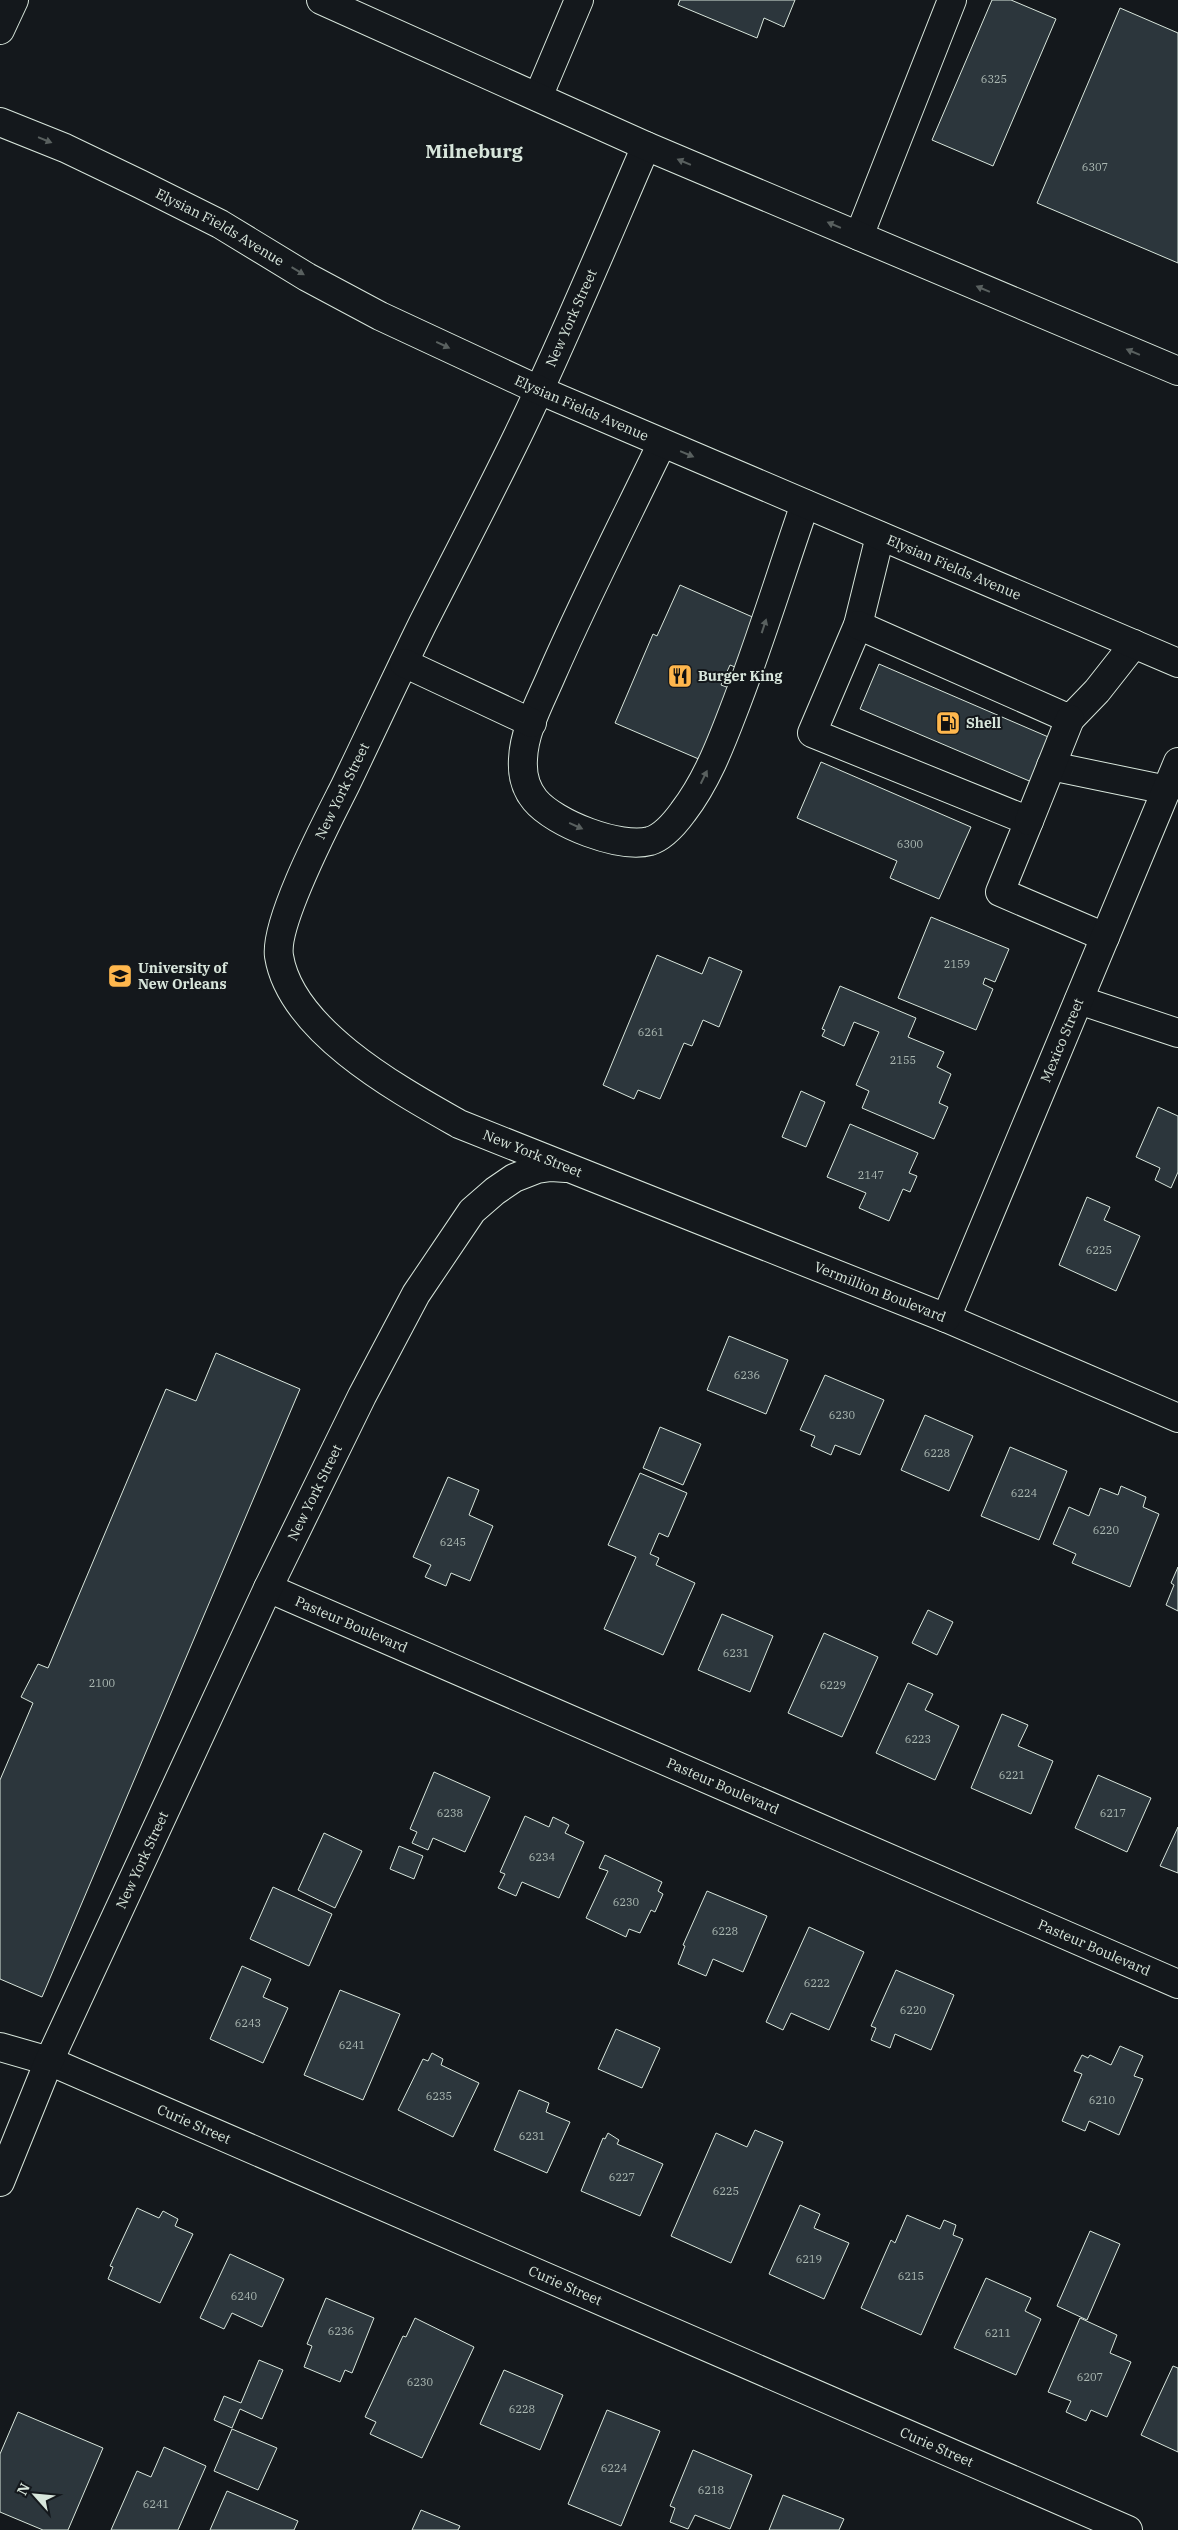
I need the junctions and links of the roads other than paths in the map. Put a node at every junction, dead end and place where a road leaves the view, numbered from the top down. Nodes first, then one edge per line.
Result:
1 (14, 0) edge
2 (322, 0) edge
3 (579, 0) edge
4 (952, 0) edge
5 (0, 30) edge
6 (538, 97) junction
7 (0, 122) edge
8 (646, 146) junction
9 (859, 236) junction
10 (1178, 371) edge
11 (539, 390) junction
12 (662, 443) junction
13 (805, 504) junction
14 (880, 536) junction
15 (858, 625) junction
16 (1134, 644) junction
17 (404, 663) junction
18 (1178, 663) edge
19 (1070, 719) junction
20 (532, 723) junction
21 (1178, 762) edge
22 (1051, 766) junction
23 (1166, 790) junction
24 (1029, 821) junction
25 (1105, 937) junction
26 (1079, 1000) junction
27 (1178, 1033) edge
28 (580, 1170) junction
29 (946, 1318) junction
30 (1178, 1418) edge
31 (268, 1588) junction
32 (1178, 1984) edge
33 (0, 2047) edge
34 (49, 2061) junction
35 (0, 2182) edge
36 (1128, 2530) edge

1 - 5 street
2 - 6 street
3 - 6 street
4 - 9 street
6 - 8 street
7 -> 11 street, Elysian Fields Avenue
9 -> 8 street
8 - 11 street, New York Street
10 -> 9 street
11 - 12 street, Elysian Fields Avenue
11 - 17 street, New York Street
12 -> 13 street, Elysian Fields Avenue
12 - 20 street
13 - 14 street, Elysian Fields Avenue
20 -> 13 street
14 - 15 street
14 - 16 street, Elysian Fields Avenue
15 - 19 street
15 - 24 street
16 - 18 street, Elysian Fields Avenue
16 - 19 street
17 - 20 street
17 - 28 street, New York Street
19 - 22 street
21 - 23 street, Mexico Street
22 - 23 street
22 - 24 street
23 - 25 street, Mexico Street
24 - 25 street
25 - 26 street, Mexico Street
26 - 27 street
26 - 29 street, Mexico Street
28 - 29 street, Vermillion Boulevard
28 - 31 street, New York Street
29 - 30 street, Vermillion Boulevard
31 - 32 street, Pasteur Boulevard
31 - 34 street, New York Street
33 - 34 street, Curie Street
34 - 35 street, New York Street
34 - 36 street, Curie Street

